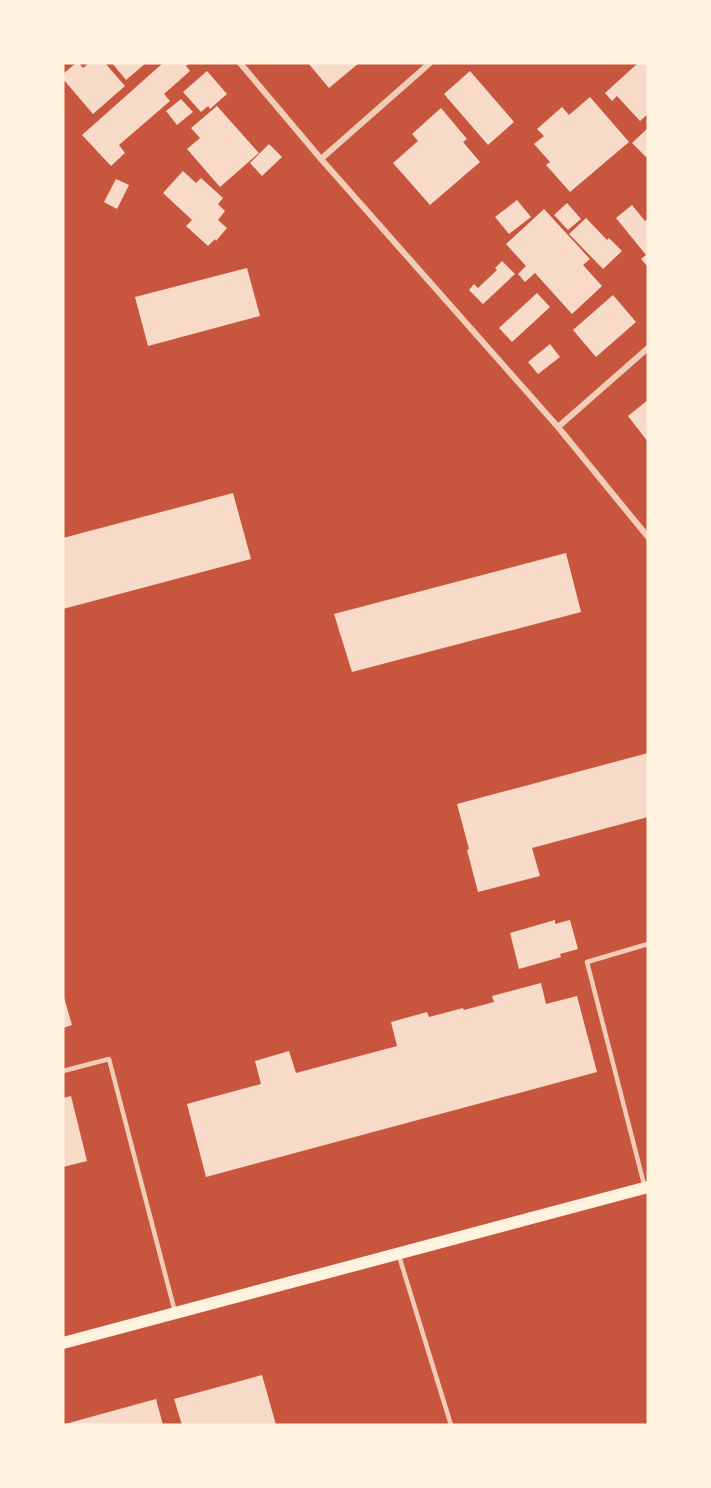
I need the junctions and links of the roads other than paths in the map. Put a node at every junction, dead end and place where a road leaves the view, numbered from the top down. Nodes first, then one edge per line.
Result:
1 (240, 63) edge
2 (430, 63) edge
3 (321, 159) junction
4 (648, 348) edge
5 (558, 427) junction
6 (648, 537) edge
7 (648, 944) edge
8 (63, 1071) edge
9 (646, 1187) edge
10 (399, 1253) junction
11 (175, 1313) junction
12 (63, 1343) edge
13 (451, 1425) edge

1 - 3 street
2 - 3 street
3 - 5 street
4 - 5 street
5 - 6 street
7 - 9 lane
8 - 11 lane
9 - 10 main road
10 - 11 main road
10 - 13 lane
11 - 12 main road

